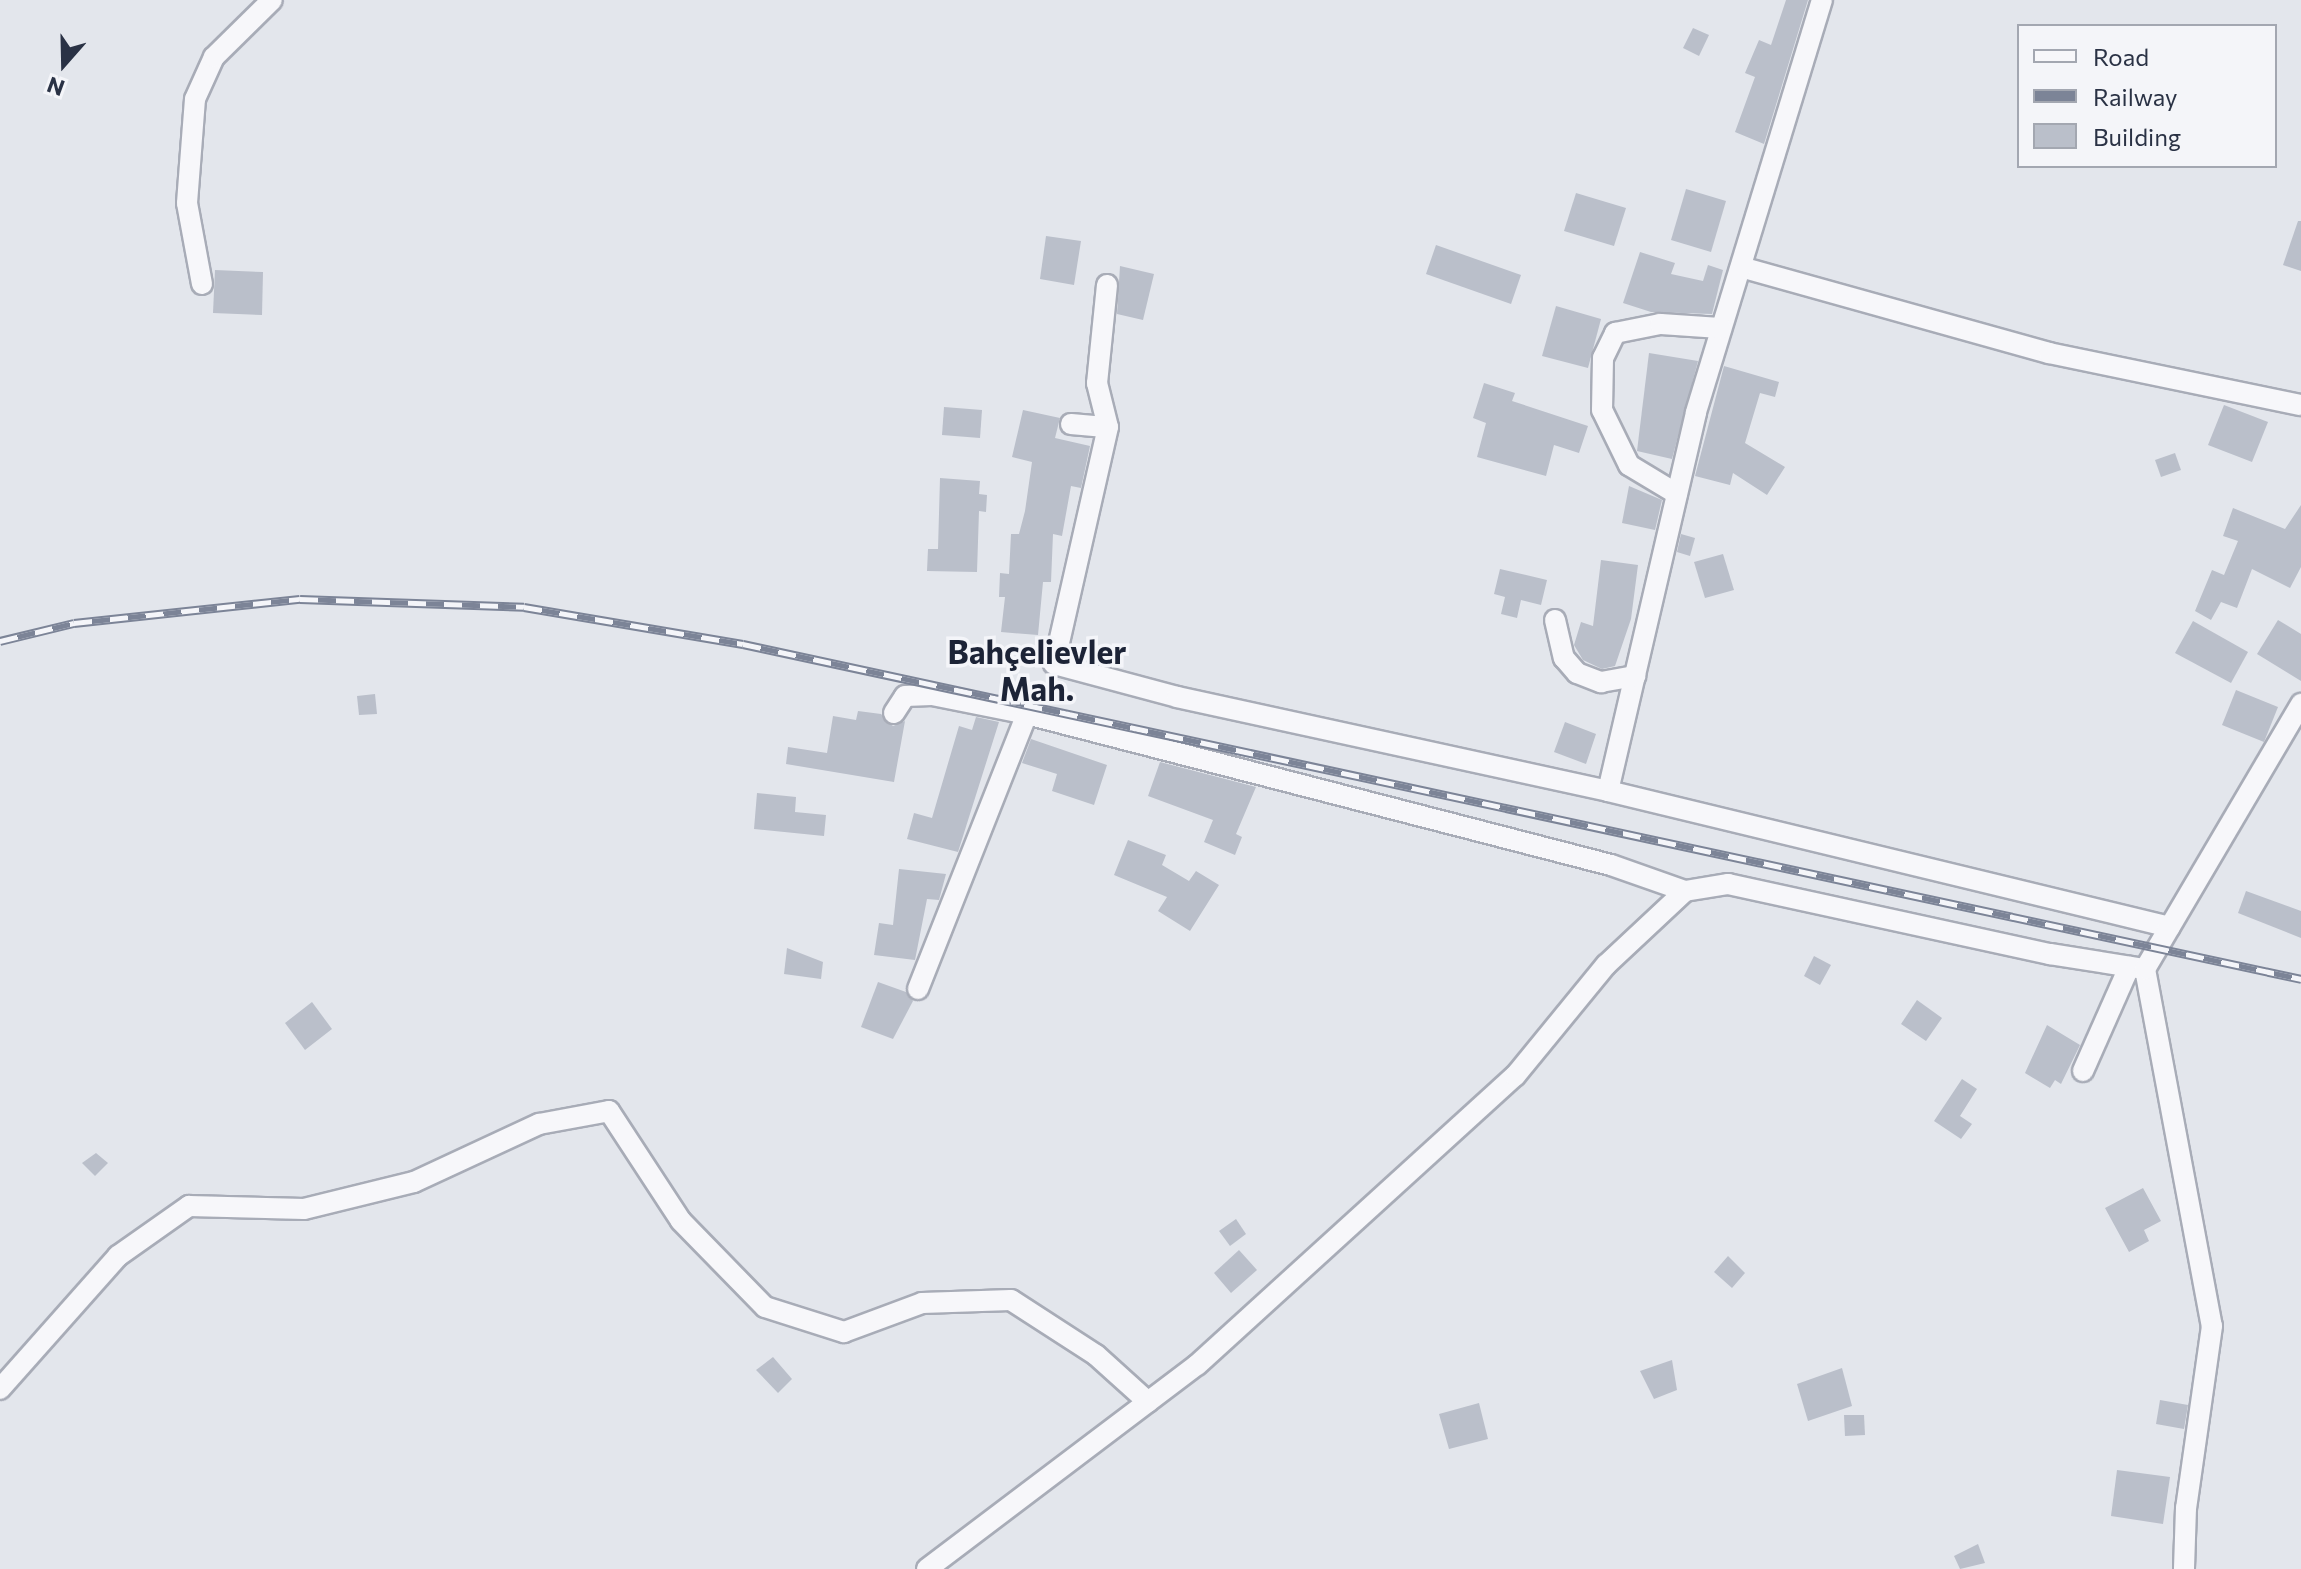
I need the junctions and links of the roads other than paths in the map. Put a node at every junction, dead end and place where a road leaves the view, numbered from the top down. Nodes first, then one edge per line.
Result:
1 (272, 0) edge
2 (1822, 0) edge
3 (1741, 267) junction
4 (202, 284) dead end
5 (1107, 285) dead end
6 (1721, 328) junction
7 (2301, 405) edge
8 (1071, 424) dead end
9 (1108, 427) junction
10 (1677, 494) junction
11 (1555, 620) dead end
12 (1635, 676) junction
13 (2301, 704) edge
14 (894, 713) dead end
15 (1027, 714) junction
16 (1608, 791) junction
17 (1685, 891) junction
18 (2170, 927) junction
19 (2137, 968) junction
20 (918, 989) dead end
21 (2083, 1071) dead end
22 (0, 1389) edge
23 (1148, 1402) junction
24 (927, 1569) edge
25 (2184, 1569) edge

1 - 4 street
2 - 3 street
3 - 6 street
3 - 7 street
5 - 9 street
6 - 10 street
6 - 10 street
8 - 9 street
9 - 16 street
10 - 12 street
11 - 12 street
12 - 16 street
13 - 18 street
14 - 15 street
15 - 17 street
15 - 20 street
16 - 18 street
17 - 19 street
17 - 23 street
18 - 19 street
19 - 21 street
19 - 25 street
22 - 23 street
23 - 24 street

